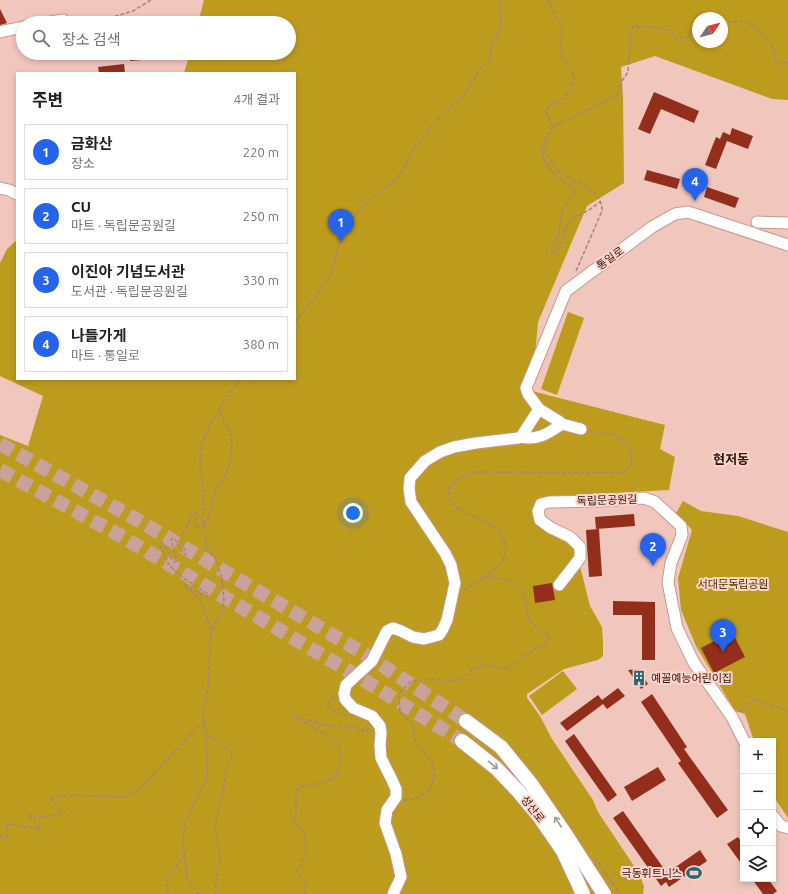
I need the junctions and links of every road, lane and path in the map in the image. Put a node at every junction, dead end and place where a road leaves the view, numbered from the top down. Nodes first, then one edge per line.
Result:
1 (151, 0) edge
2 (500, 0) edge
3 (548, 0) edge
4 (116, 16) edge
5 (728, 22) edge
6 (16, 29) edge
7 (0, 32) edge
8 (692, 34) edge
9 (788, 62) edge
10 (553, 127) junction
11 (546, 138) junction
12 (0, 188) edge
13 (16, 194) edge
14 (600, 202) junction
15 (756, 222) dead end
16 (788, 223) edge
17 (788, 245) edge
18 (574, 284) junction
19 (296, 321) edge
20 (240, 380) edge
21 (219, 408) junction
22 (536, 414) junction
23 (562, 424) junction
24 (581, 429) joint
25 (521, 437) junction
26 (203, 526) junction
27 (483, 578) junction
28 (559, 584) dead end
29 (452, 598) junction
30 (211, 630) junction
31 (346, 685) junction
32 (788, 710) edge
33 (349, 716) dead end
34 (732, 717) junction
35 (466, 721) tunnel mouth
36 (204, 722) junction
37 (367, 722) dead end
38 (206, 733) junction
39 (742, 738) edge
40 (462, 741) tunnel mouth
41 (395, 798) junction
42 (776, 820) edge
43 (788, 828) edge
44 (0, 836) edge
45 (562, 850) junction
46 (185, 854) junction
47 (579, 854) junction
48 (168, 894) edge
49 (199, 894) edge
50 (216, 894) edge
51 (305, 894) edge
52 (392, 894) edge
53 (583, 894) edge
54 (593, 894) edge
55 (604, 894) edge
56 (614, 894) edge

1 - 4 path
2 - 19 path
3 - 10 path
5 - 9 path
6 - 7 street
8 - 10 path
10 - 11 path
11 - 14 path
11 - 14 path
12 - 13 street
14 - 18 path
15 - 16 street
17 - 18 street, 통일로
18 - 22 street, 통일로
20 - 21 path
21 - 26 path
21 - 26 path
22 - 23 street
22 - 25 street
23 - 24 street
23 - 25 street
24 - 27 path
25 - 29 street
26 - 30 path
26 - 30 path
27 - 29 path
27 - 41 path
28 - 34 street, 독립문공원길
29 - 31 street
30 - 36 path
31 - 33 path
31 - 41 street
32 - 34 path
34 - 39 street, 독립문공원길
47 -> 35 main road, 성산로
36 - 38 path
36 - 44 path
37 - 51 path
38 - 46 path
38 - 50 path
40 -> 45 main road, 성산로
41 - 52 street
42 - 43 street
45 - 53 main road, 성산로
45 - 54 main road
46 - 48 path
46 - 49 path
47 - 55 main road
47 - 56 main road

